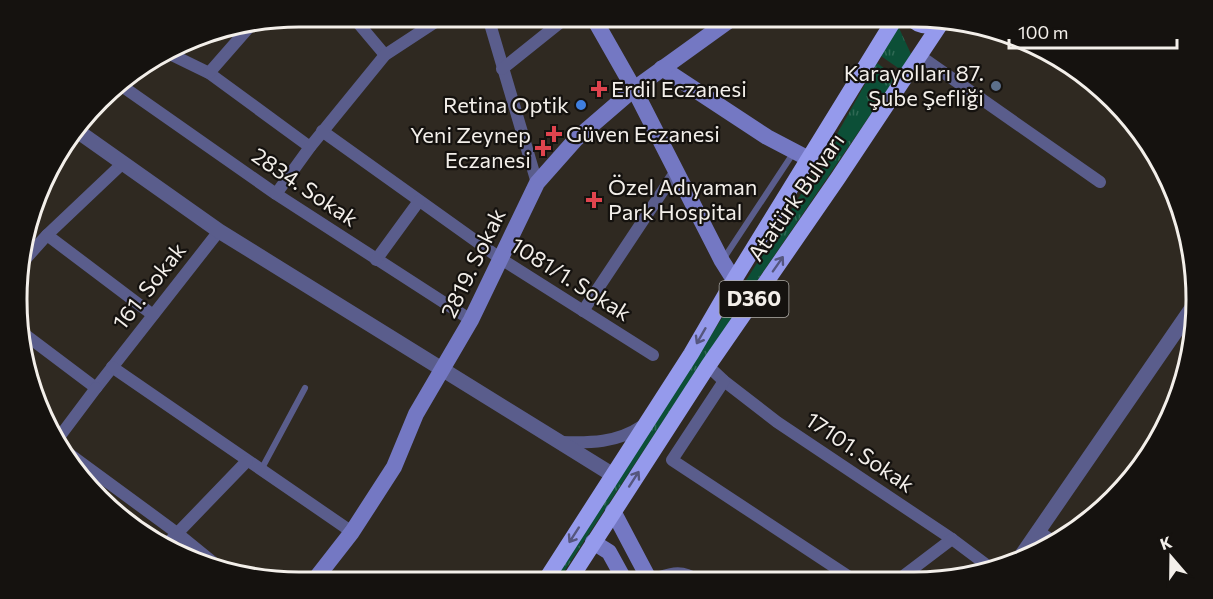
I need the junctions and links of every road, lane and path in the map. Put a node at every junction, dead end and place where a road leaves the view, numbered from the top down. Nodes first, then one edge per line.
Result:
1 (362, 27) edge
2 (427, 27) edge
3 (491, 27) edge
4 (554, 27) edge
5 (598, 27) edge
6 (720, 27) edge
7 (890, 27) edge
8 (937, 28) edge
9 (233, 35) edge
10 (385, 55) junction
11 (920, 56) junction
12 (176, 57) edge
13 (662, 68) junction
14 (502, 69) junction
15 (209, 73) junction
16 (127, 89) edge
17 (634, 89) junction
18 (322, 131) junction
19 (83, 135) edge
20 (310, 147) junction
21 (794, 152) junction
22 (809, 159) junction
23 (123, 163) junction
24 (676, 171) junction
25 (1100, 182) dead end
26 (537, 183) junction
27 (276, 194) junction
28 (419, 201) junction
29 (219, 231) junction
30 (47, 235) junction
31 (31, 253) edge
32 (501, 259) junction
33 (376, 260) junction
34 (722, 261) junction
35 (734, 280) junction
36 (583, 311) junction
37 (153, 315) junction
38 (1185, 318) edge
39 (471, 320) junction
40 (30, 340) edge
41 (653, 355) dead end
42 (708, 366) junction
43 (112, 367) junction
44 (444, 369) junction
45 (724, 381) junction
46 (96, 388) junction
47 (305, 388) dead end
48 (646, 424) junction
49 (62, 433) edge
50 (561, 442) junction
51 (247, 460) junction
52 (81, 463) edge
53 (261, 470) junction
54 (613, 474) junction
55 (613, 511) junction
56 (1038, 531) junction
57 (352, 532) junction
58 (177, 533) junction
59 (1047, 537) edge
60 (952, 539) junction
61 (171, 540) edge
62 (593, 542) junction
63 (1027, 547) edge
64 (203, 554) edge
65 (984, 563) edge
66 (321, 572) edge
67 (550, 572) edge
68 (575, 572) edge
69 (621, 572) edge
70 (646, 572) edge
71 (842, 572) edge
72 (909, 572) edge

1 - 10 street
2 - 10 street
3 - 14 street
4 - 14 street
5 - 17 main road
6 - 13 main road, 2819. Sokak
7 - 22 highway, Atatürk Bulvarı / D360
8 - 11 highway, Atatürk Bulvarı / D360
9 - 15 street
10 - 18 street
11 - 25 street
42 -> 11 highway, Atatürk Bulvarı / D360
12 - 15 street
13 - 17 main road, 2819. Sokak
13 - 21 main road
14 - 26 street
15 - 20 street
16 - 27 street, 2834. Sokak
17 - 24 main road
17 - 26 main road, 2819. Sokak
18 - 20 street
18 - 28 street, 1081/1. Sokak
19 - 23 street
20 - 27 street
21 - 22 main road
21 - 34 lane
22 - 35 highway, Atatürk Bulvarı / D360
23 - 29 street
23 - 30 street
24 - 34 main road
24 - 36 street
26 - 32 main road, 2819. Sokak
27 - 33 street, 2834. Sokak
28 - 32 street, 1081/1. Sokak
28 - 33 street
29 - 37 street, 161. Sokak
29 - 44 street
30 - 31 street
30 - 37 street
32 - 36 street, 1081/1. Sokak
32 - 39 main road, 2819. Sokak
33 - 39 street, 2834. Sokak
34 - 35 main road
35 -> 48 highway, Atatürk Bulvarı / D360
36 - 41 street, 1081/1. Sokak
37 - 43 street, 161. Sokak
38 - 56 street
39 - 44 main road, 2819. Sokak
40 - 46 street
42 - 45 street, 17101. Sokak
55 -> 42 highway, Atatürk Bulvarı / D360
43 - 46 street, 161. Sokak
43 - 51 street
44 - 50 street
44 - 57 main road, 2819. Sokak
45 - 60 street, 17101. Sokak
45 - 71 street
46 - 49 street, 161. Sokak
47 - 53 lane
48 - 50 street
48 - 54 highway, Atatürk Bulvarı / D360
50 - 54 street
51 - 53 street
51 - 58 street
52 - 58 street
53 - 57 street
54 -> 67 highway, Atatürk Bulvarı / D360
55 - 62 highway, Atatürk Bulvarı / D360
55 - 70 main road
56 - 59 street
56 - 63 street
57 - 66 main road, 2819. Sokak
58 - 61 street
58 - 64 street
60 - 65 street, 17101. Sokak
60 - 72 street
62 - 68 highway, Atatürk Bulvarı / D360
62 - 69 main road

